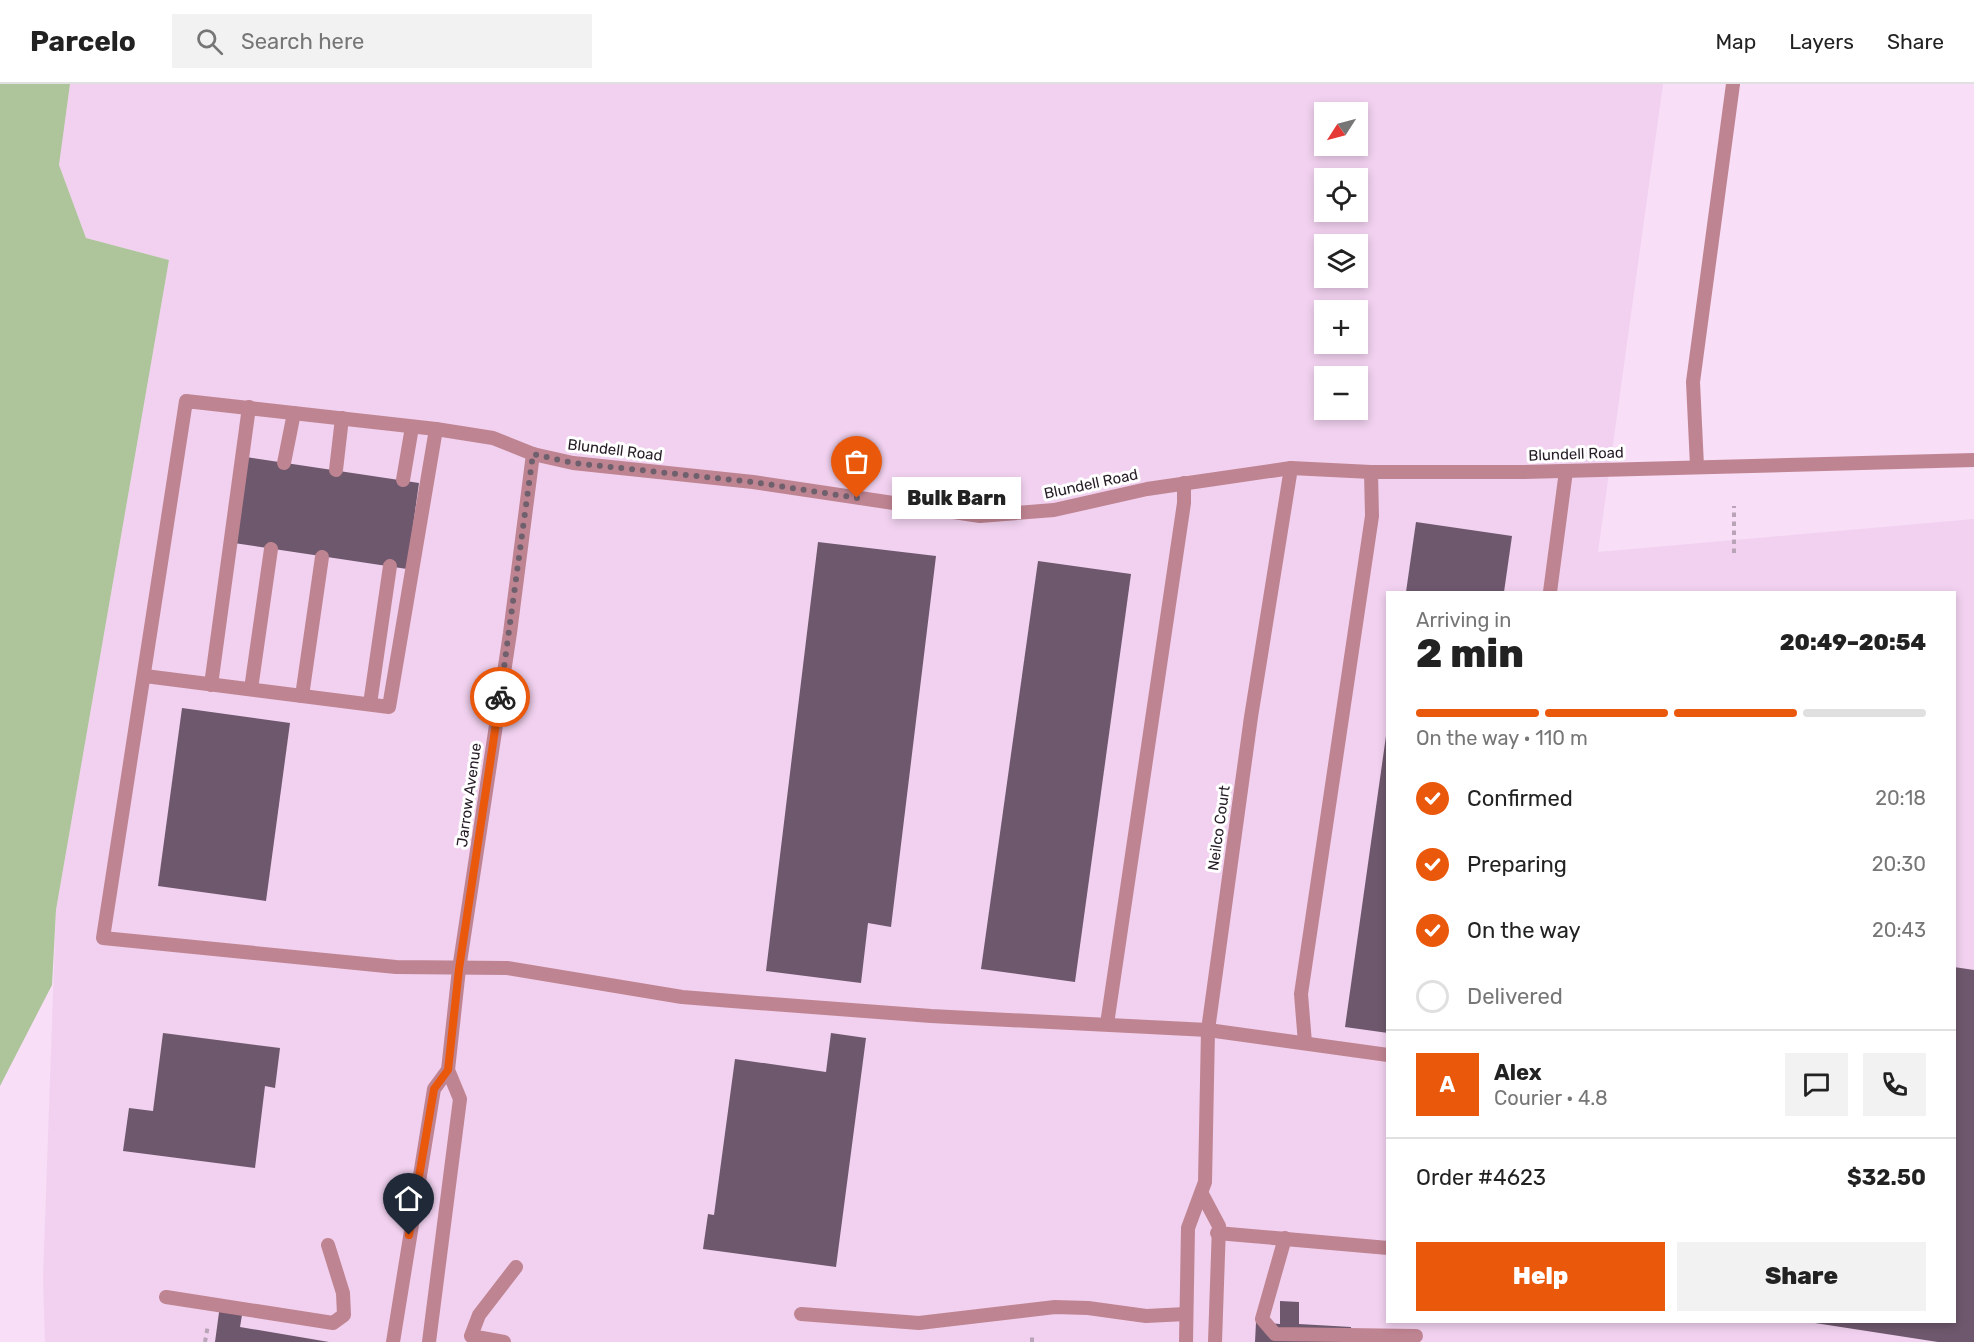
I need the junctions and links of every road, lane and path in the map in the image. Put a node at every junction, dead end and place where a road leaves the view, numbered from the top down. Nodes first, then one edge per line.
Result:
1 (1733, 84) edge
2 (249, 407) junction
3 (294, 413) junction
4 (342, 418) junction
5 (412, 427) junction
6 (436, 429) junction
7 (533, 454) junction
8 (1974, 460) edge
9 (284, 463) dead end
10 (1697, 466) junction
11 (1291, 468) junction
12 (336, 470) dead end
13 (1566, 471) junction
14 (1371, 472) junction
15 (403, 480) dead end
16 (1184, 483) junction
17 (1734, 506) dead end
18 (271, 549) dead end
19 (1734, 553) dead end
20 (322, 556) dead end
21 (390, 566) dead end
22 (1550, 591) edge
23 (145, 676) junction
24 (211, 685) junction
25 (251, 689) junction
26 (302, 696) junction
27 (370, 704) junction
28 (459, 969) junction
29 (1107, 1024) junction
30 (1208, 1030) junction
31 (1305, 1043) junction
32 (1386, 1055) edge
33 (448, 1070) junction
34 (1202, 1194) junction
35 (1217, 1233) junction
36 (1285, 1238) junction
37 (328, 1245) dead end
38 (1386, 1248) edge
39 (516, 1267) dead end
40 (166, 1297) dead end
41 (801, 1314) dead end
42 (1186, 1314) junction
43 (1032, 1335) dead end
44 (1416, 1336) dead end
45 (393, 1342) edge
46 (429, 1342) edge
47 (504, 1342) edge
48 (1032, 1342) edge
49 (1185, 1342) edge
50 (1215, 1342) edge

1 - 10 lane
2 - 3 lane, Blundell Road
2 - 23 lane, Blundell Road
2 - 24 lane
3 - 4 lane, Blundell Road
3 - 9 lane
4 - 5 lane, Blundell Road
4 - 12 lane
5 - 6 lane, Blundell Road
5 - 15 lane
6 - 7 lane, Blundell Road
6 - 27 lane
7 - 16 lane, Blundell Road
7 - 28 lane, Jarrow Avenue
8 - 10 lane, Blundell Road
10 - 13 lane, Blundell Road
11 - 14 lane, Blundell Road
11 - 16 lane, Blundell Road
11 - 30 lane, Neilco Court
13 - 14 lane, Blundell Road
13 - 22 lane
14 - 31 lane
16 - 29 lane
17 - 19 path
18 - 25 lane
20 - 26 lane
21 - 27 lane
23 - 24 lane
23 - 28 lane
24 - 25 lane
25 - 26 lane
26 - 27 lane
28 - 29 lane
28 - 33 lane, Jarrow Avenue
29 - 30 lane
30 - 31 lane
30 - 34 lane, Neilco Court
31 - 32 lane
33 - 45 lane, Jarrow Avenue
33 - 46 lane, Jarrow Avenue
34 - 35 lane
34 - 42 lane, Neilco Court
35 - 36 lane
35 - 50 lane
36 - 38 lane
36 - 44 lane
37 - 40 lane
39 - 47 lane
41 - 42 lane
42 - 49 lane, Neilco Court
43 - 48 path

